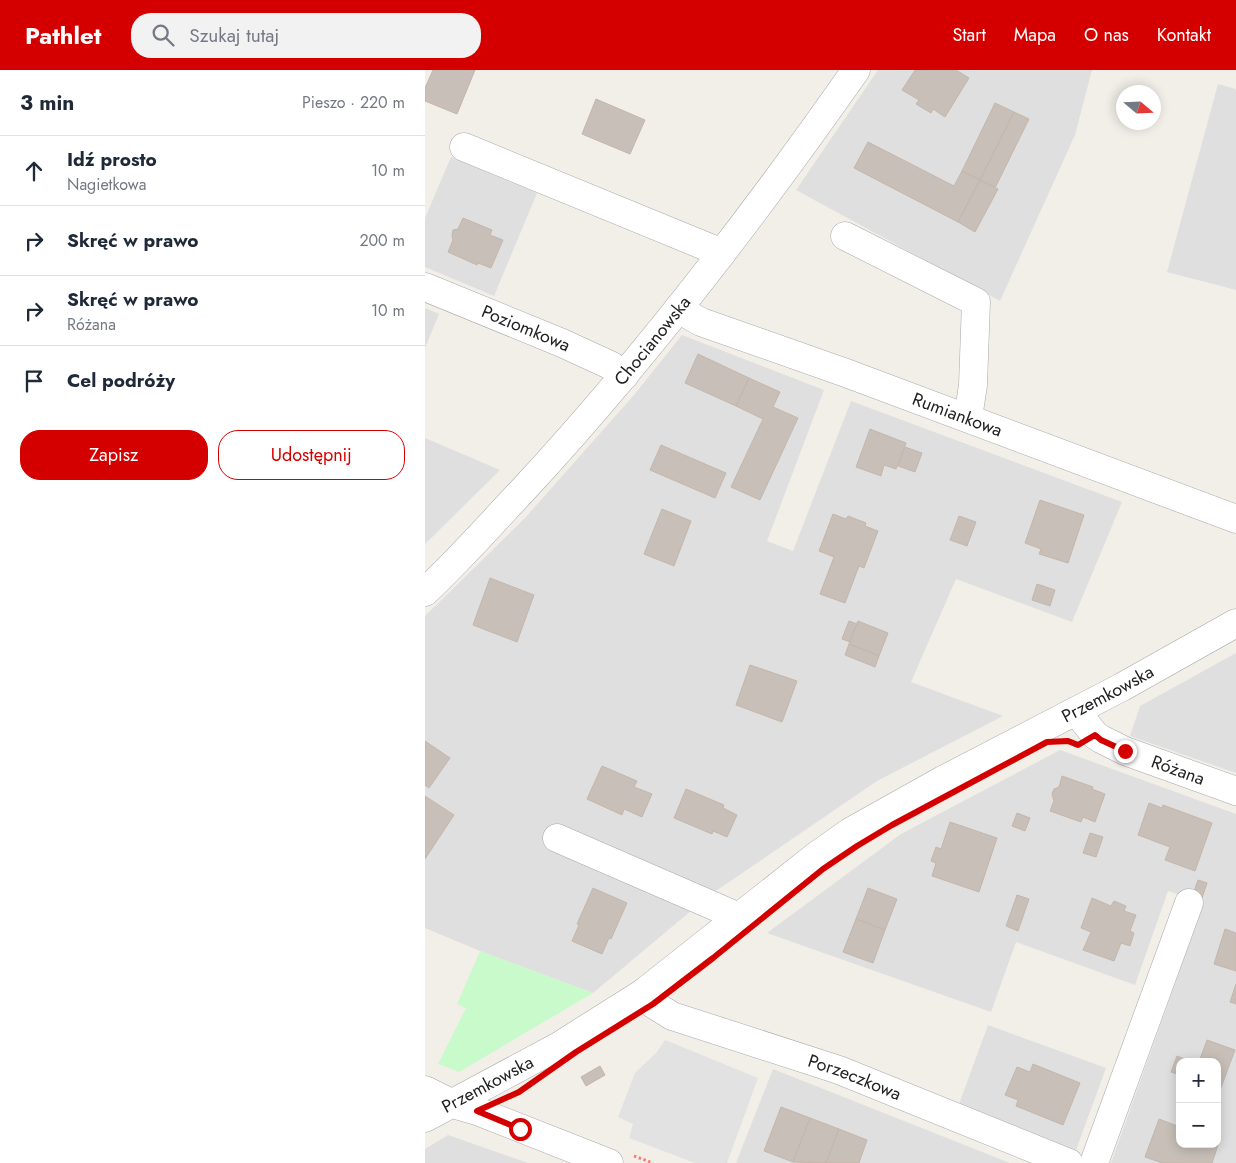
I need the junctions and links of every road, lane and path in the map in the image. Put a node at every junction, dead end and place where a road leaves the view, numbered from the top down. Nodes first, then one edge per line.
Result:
1 (856, 70) edge
2 (464, 147) dead end
3 (845, 236) dead end
4 (722, 253) junction
5 (425, 287) edge
6 (678, 309) junction
7 (624, 376) junction
8 (968, 418) junction
9 (1236, 519) edge
10 (425, 592) edge
11 (1236, 623) edge
12 (1076, 711) junction
13 (1236, 791) edge
14 (557, 838) dead end
15 (1189, 903) dead end
16 (739, 917) junction
17 (643, 993) junction
18 (425, 1090) edge
19 (453, 1104) junction
20 (425, 1118) edge
21 (609, 1163) edge
22 (1069, 1163) edge
23 (1094, 1163) edge

1 - 4 street, Chocianowska
2 - 4 street
3 - 8 street
4 - 6 street, Chocianowska
5 - 7 street, Poziomkowa
6 - 7 street, Chocianowska
6 - 8 street, Rumiankowa
7 - 10 street, Chocianowska
8 - 9 street, Rumiankowa
11 - 12 street, Przemkowska
12 - 13 street, Różana
12 - 16 street, Przemkowska
14 - 16 street
15 - 23 street
16 - 17 street, Przemkowska
17 - 19 street, Przemkowska
17 - 22 street, Porzeczkowa
18 - 19 street
19 - 20 street, Przemkowska
19 - 21 street

